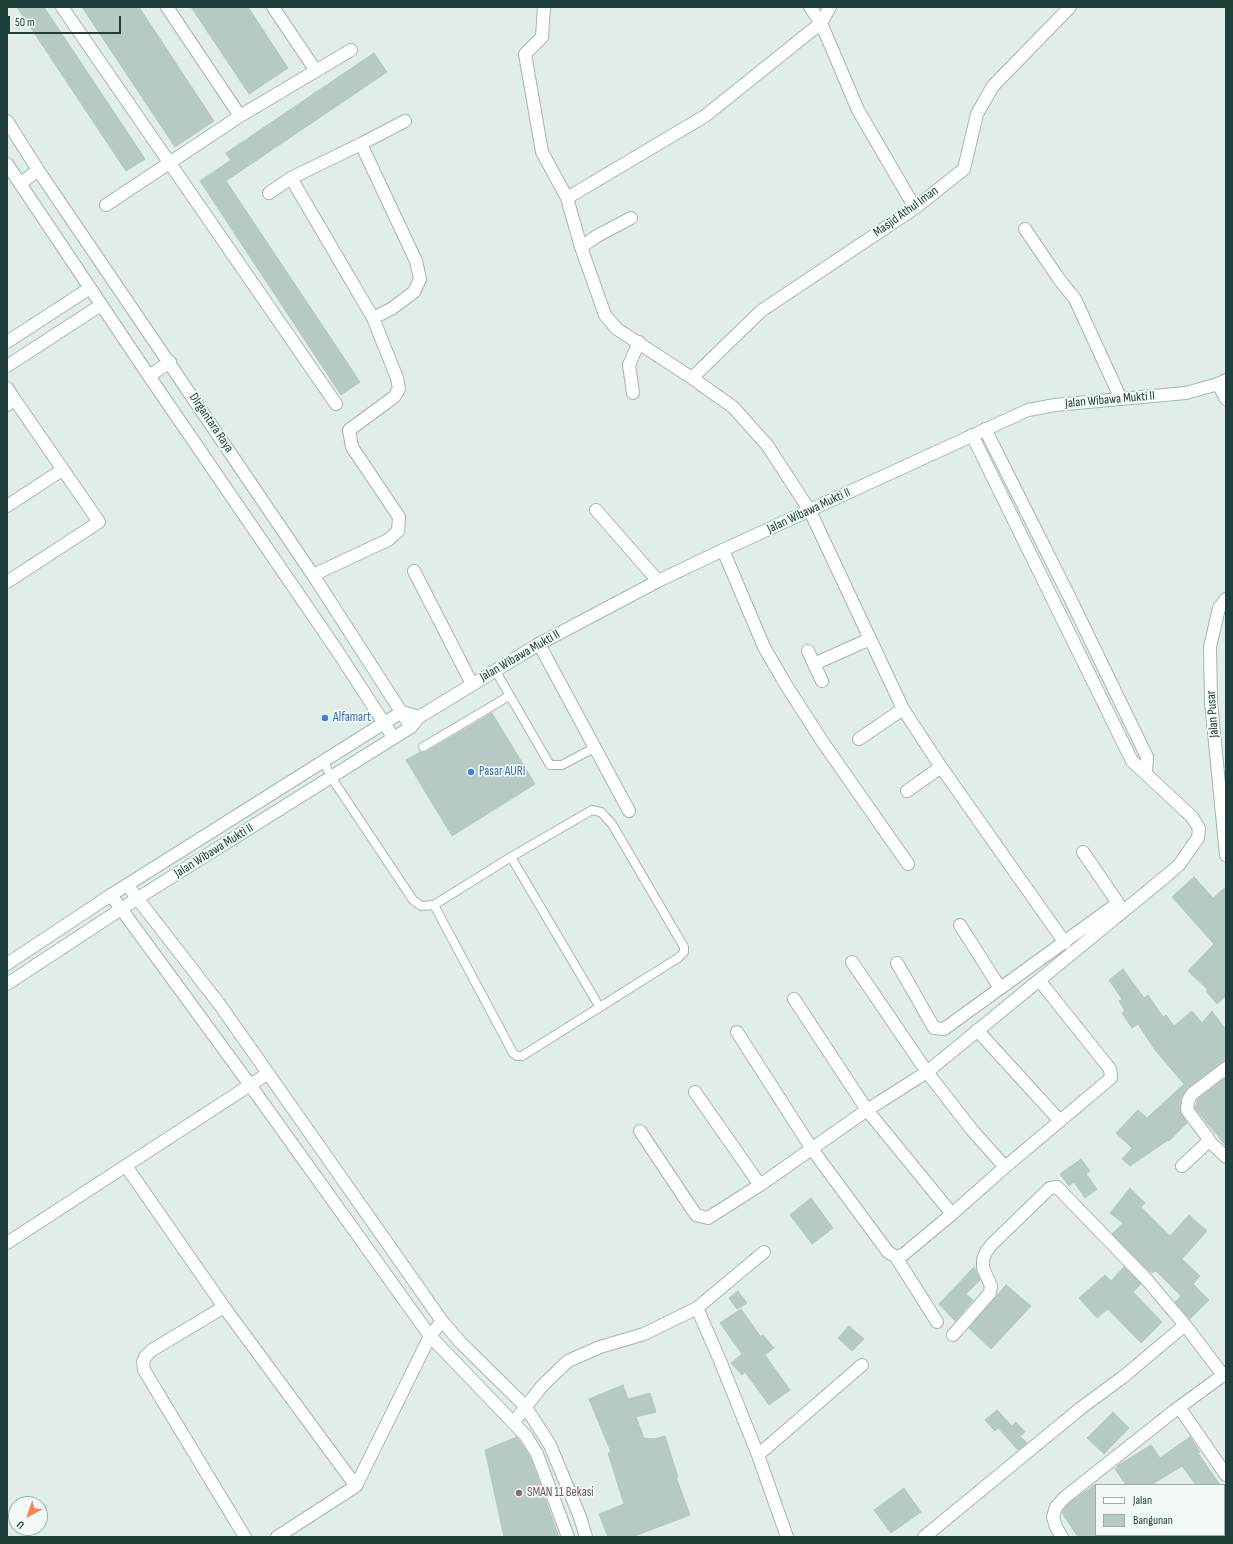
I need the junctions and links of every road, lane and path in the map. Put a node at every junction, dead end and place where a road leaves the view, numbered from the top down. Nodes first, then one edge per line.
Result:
1 (62, 7) edge
2 (166, 7) edge
3 (273, 7) edge
4 (544, 7) edge
5 (810, 7) edge
6 (830, 7) edge
7 (1070, 7) edge
8 (821, 23) junction
9 (351, 50) dead end
10 (316, 71) junction
11 (240, 116) junction
12 (7, 121) edge
13 (405, 121) dead end
14 (361, 144) junction
15 (170, 162) junction
16 (7, 164) edge
17 (38, 170) junction
18 (291, 178) junction
19 (20, 184) junction
20 (269, 193) dead end
21 (567, 198) junction
22 (106, 205) dead end
23 (915, 208) junction
24 (631, 218) dead end
25 (1025, 229) dead end
26 (581, 247) junction
27 (90, 288) junction
28 (101, 305) junction
29 (374, 318) junction
30 (7, 342) edge
31 (639, 342) junction
32 (170, 362) junction
33 (7, 366) edge
34 (149, 376) junction
35 (692, 378) junction
36 (1222, 382) edge
37 (7, 388) edge
38 (634, 393) dead end
39 (1121, 399) junction
40 (1226, 399) edge
41 (11, 402) edge
42 (336, 404) dead end
43 (985, 430) junction
44 (972, 435) junction
45 (62, 470) junction
46 (7, 506) edge
47 (596, 510) dead end
48 (810, 511) junction
49 (722, 550) junction
50 (414, 571) dead end
51 (313, 575) junction
52 (658, 581) junction
53 (7, 582) edge
54 (1068, 594) junction
55 (1226, 599) edge
56 (1054, 602) junction
57 (870, 640) junction
58 (356, 641) junction
59 (539, 644) junction
60 (808, 651) dead end
61 (338, 652) junction
62 (814, 664) junction
63 (495, 670) junction
64 (822, 681) dead end
65 (472, 684) junction
66 (509, 696) junction
67 (903, 709) junction
68 (402, 712) junction
69 (415, 722) junction
70 (384, 723) junction
71 (1136, 735) junction
72 (394, 738) junction
73 (859, 739) dead end
74 (1123, 743) junction
75 (423, 747) dead end
76 (594, 748) junction
77 (323, 760) junction
78 (942, 767) junction
79 (1146, 773) junction
80 (331, 777) junction
81 (907, 791) dead end
82 (629, 811) dead end
83 (1083, 852) dead end
84 (1226, 855) edge
85 (511, 857) junction
86 (908, 864) dead end
87 (127, 885) junction
88 (111, 895) junction
89 (138, 898) junction
90 (434, 905) junction
91 (122, 909) junction
92 (960, 925) dead end
93 (1065, 943) junction
94 (852, 962) dead end
95 (897, 963) dead end
96 (7, 964) edge
97 (1039, 980) junction
98 (7, 984) edge
99 (1000, 988) junction
100 (794, 999) dead end
101 (599, 1006) junction
102 (977, 1030) junction
103 (737, 1032) dead end
104 (1226, 1068) edge
105 (926, 1072) junction
106 (267, 1074) junction
107 (250, 1085) junction
108 (695, 1092) dead end
109 (867, 1110) junction
110 (1060, 1121) junction
111 (640, 1131) dead end
112 (1209, 1141) junction
113 (812, 1149) junction
114 (1226, 1157) edge
115 (126, 1166) junction
116 (1182, 1166) dead end
117 (1005, 1167) junction
118 (760, 1185) junction
119 (952, 1214) junction
120 (7, 1242) edge
121 (764, 1252) dead end
122 (896, 1257) junction
123 (224, 1307) junction
124 (697, 1308) junction
125 (442, 1321) junction
126 (937, 1322) dead end
127 (1185, 1325) junction
128 (953, 1335) dead end
129 (430, 1336) junction
130 (862, 1365) dead end
131 (1224, 1374) edge
132 (525, 1406) junction
133 (1179, 1407) junction
134 (514, 1422) junction
135 (758, 1455) junction
136 (1226, 1475) edge
137 (356, 1486) junction
138 (245, 1537) edge
139 (278, 1537) edge
140 (568, 1537) edge
141 (586, 1537) edge
142 (787, 1537) edge
143 (924, 1537) edge
144 (1062, 1537) edge

1 - 15 street
2 - 11 street
3 - 10 street
4 - 21 street
5 - 8 street
6 - 8 street
7 - 23 street, Masjid Athul Iman
8 - 21 street
8 - 23 street
9 - 10 street
10 - 11 street
11 - 15 street
12 - 17 street, DIrgantara Raya
13 - 14 street
14 - 18 street
14 - 29 street
15 - 22 street
15 - 42 street
16 - 19 street, DIrgantara Raya
17 - 19 street
17 - 32 street, DIrgantara Raya
18 - 20 street
18 - 29 street
19 - 27 street, DIrgantara Raya
21 - 26 street
23 - 35 street, Masjid Athul Iman
24 - 26 street
25 - 39 street
26 - 31 street
27 - 28 street, DIrgantara Raya
27 - 30 street
28 - 33 street
28 - 34 street, DIrgantara Raya
29 - 51 street
31 - 35 street
31 - 38 street
32 - 34 street
32 - 51 street, DIrgantara Raya
34 - 61 street, DIrgantara Raya
35 - 48 street
36 - 39 street, Jalan Wibawa Mukti II
36 - 40 street
37 - 41 street
39 - 43 street, Jalan Wibawa Mukti II
41 - 45 street
43 - 44 street, Jalan Wibawa Mukti II
43 - 54 street
44 - 48 street, Jalan Wibawa Mukti II
44 - 56 street
45 - 46 street
45 - 53 street
47 - 52 street
48 - 49 street, Jalan Wibawa Mukti II
48 - 57 street
49 - 52 street, Jalan Wibawa Mukti II
49 - 86 street
50 - 65 street
51 - 58 street, DIrgantara Raya
52 - 59 street, Jalan Wibawa Mukti II
54 - 56 street
54 - 71 street
55 - 84 street, Jalan Pusar
56 - 74 street
57 - 62 street
57 - 67 street
58 - 61 street
58 - 68 street, DIrgantara Raya
59 - 63 street, Jalan Wibawa Mukti II
59 - 76 street
60 - 62 street
61 - 70 street, DIrgantara Raya
62 - 64 street
63 - 65 street, Jalan Wibawa Mukti II
63 - 66 lane
65 - 69 street, Jalan Wibawa Mukti II
66 - 75 lane
66 - 76 lane
67 - 73 street
67 - 78 street
68 - 69 street
68 - 70 street, Jalan Wibawa Mukti II
69 - 72 street, Jalan Wibawa Mukti II
70 - 72 street, DIrgantara Raya
70 - 77 street, Jalan Wibawa Mukti II
71 - 74 street
71 - 79 street
72 - 80 street, Jalan Wibawa Mukti II
74 - 79 street
76 - 82 street
77 - 80 lane
77 - 87 street, Jalan Wibawa Mukti II
78 - 81 street
78 - 93 street
79 - 97 street
80 - 89 street, Jalan Wibawa Mukti II
80 - 90 lane
83 - 93 street
85 - 90 lane
85 - 101 lane
85 - 101 lane
87 - 88 street, Jalan Wibawa Mukti II
87 - 89 street
88 - 91 street
88 - 96 street, Jalan Wibawa Mukti II
89 - 91 street, Jalan Wibawa Mukti II
89 - 106 street
90 - 101 lane
91 - 98 street, Jalan Wibawa Mukti II
91 - 107 street
92 - 99 street
93 - 99 street
94 - 105 street
95 - 99 street
97 - 102 street
97 - 110 street
100 - 109 street
102 - 105 street
102 - 110 street
103 - 113 street
104 - 112 street
105 - 109 street
105 - 117 street
106 - 107 street
106 - 125 street
107 - 115 street
107 - 129 street
108 - 118 street
109 - 113 street
109 - 119 street
110 - 117 street
111 - 118 street
112 - 114 street
112 - 116 street
113 - 118 street
113 - 122 street
115 - 120 street
115 - 123 street
117 - 119 street
119 - 122 street
121 - 124 street
122 - 126 street
123 - 137 street
123 - 138 street
124 - 132 street
124 - 135 street
125 - 129 street
125 - 132 street
127 - 128 street
127 - 131 street
127 - 143 street
129 - 134 street
129 - 137 street
130 - 135 street
131 - 133 street
132 - 134 street
132 - 141 street
133 - 136 street
133 - 144 street
134 - 140 street
135 - 142 street
137 - 139 street

